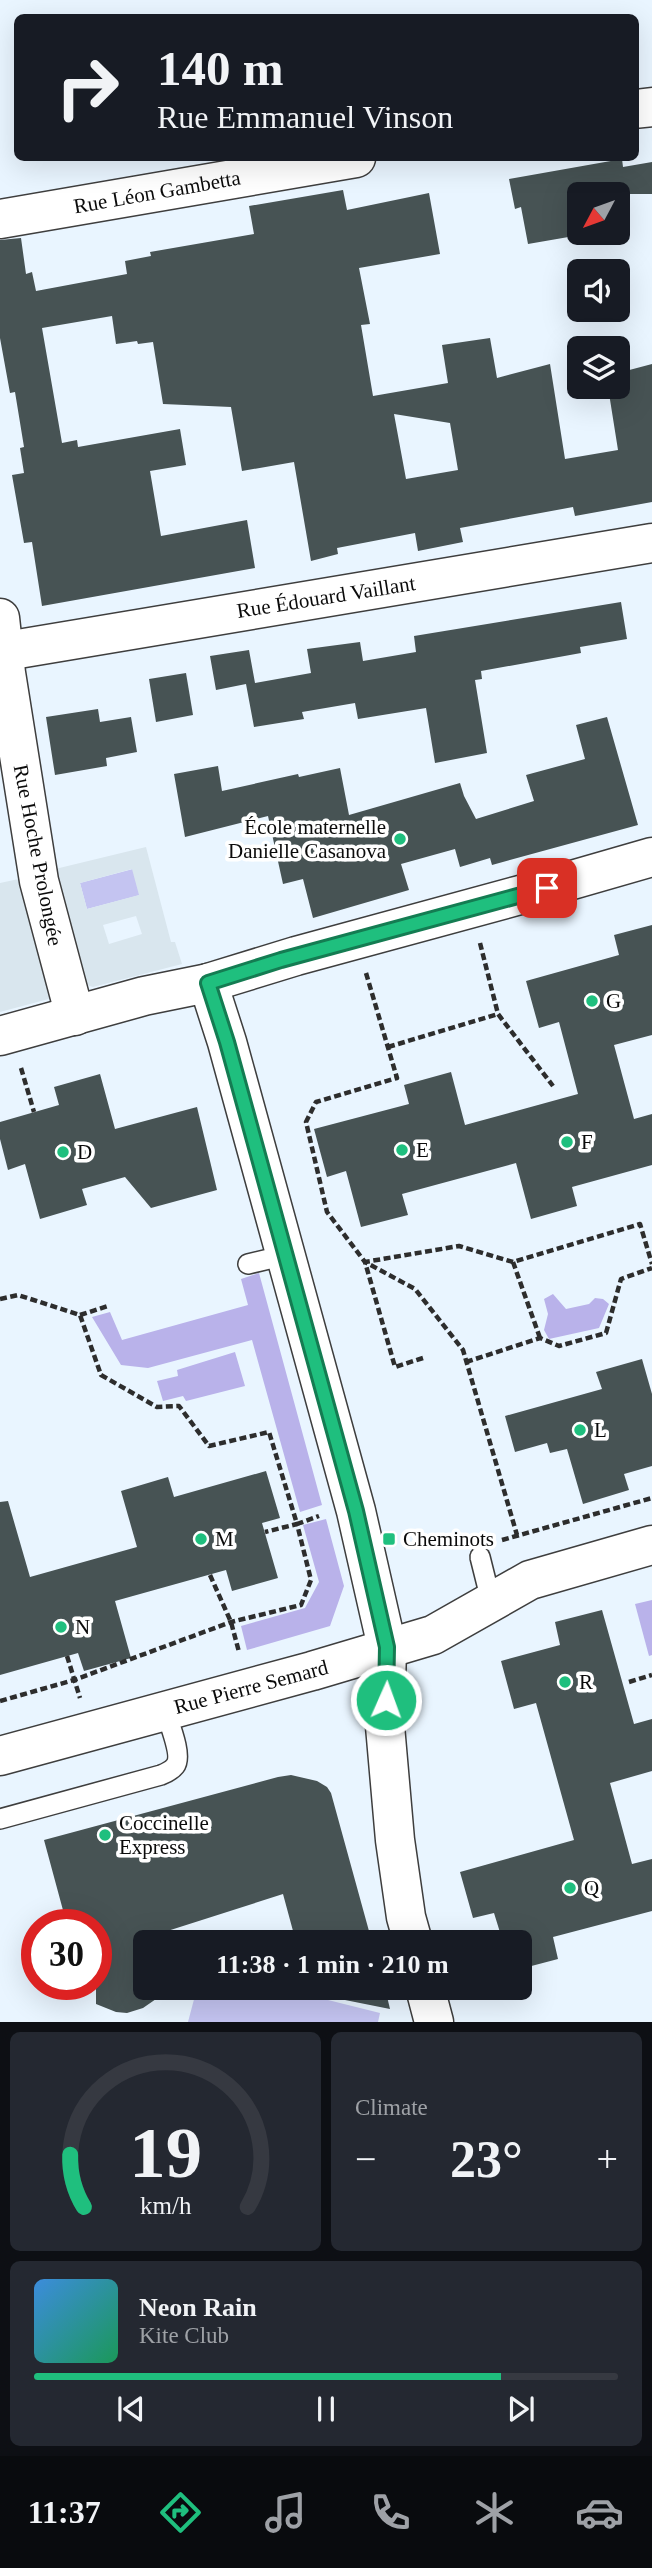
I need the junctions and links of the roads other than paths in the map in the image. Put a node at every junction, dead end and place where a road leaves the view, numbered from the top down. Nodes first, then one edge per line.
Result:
1 (338, 161) edge
2 (0, 219) edge
3 (652, 543) edge
4 (2, 640) edge
5 (652, 857) edge
6 (208, 983) junction
7 (75, 1016) junction
8 (0, 1036) edge
9 (286, 1255) junction
10 (248, 1264) dead end
11 (652, 1545) edge
12 (485, 1550) road end
13 (491, 1601) junction
14 (387, 1647) junction
15 (165, 1710) junction
16 (0, 1756) edge
17 (0, 1819) edge
18 (410, 1930) edge
19 (428, 2000) edge
20 (434, 2022) edge

1 - 2 street, Rue Léon Gambetta
3 - 4 street, Rue Édouard Vaillant
4 - 7 street, Rue Hoche Prolongée
5 - 6 street
6 - 7 street
6 - 9 street
7 - 8 street
9 - 10 lane
9 - 14 street
11 - 13 street, Rue Pierre Semard
12 - 13 lane
13 - 14 street, Rue Pierre Semard
14 - 15 street, Rue Pierre Semard
14 - 18 street
15 - 16 street, Rue Pierre Semard
15 - 17 lane
19 - 20 street

